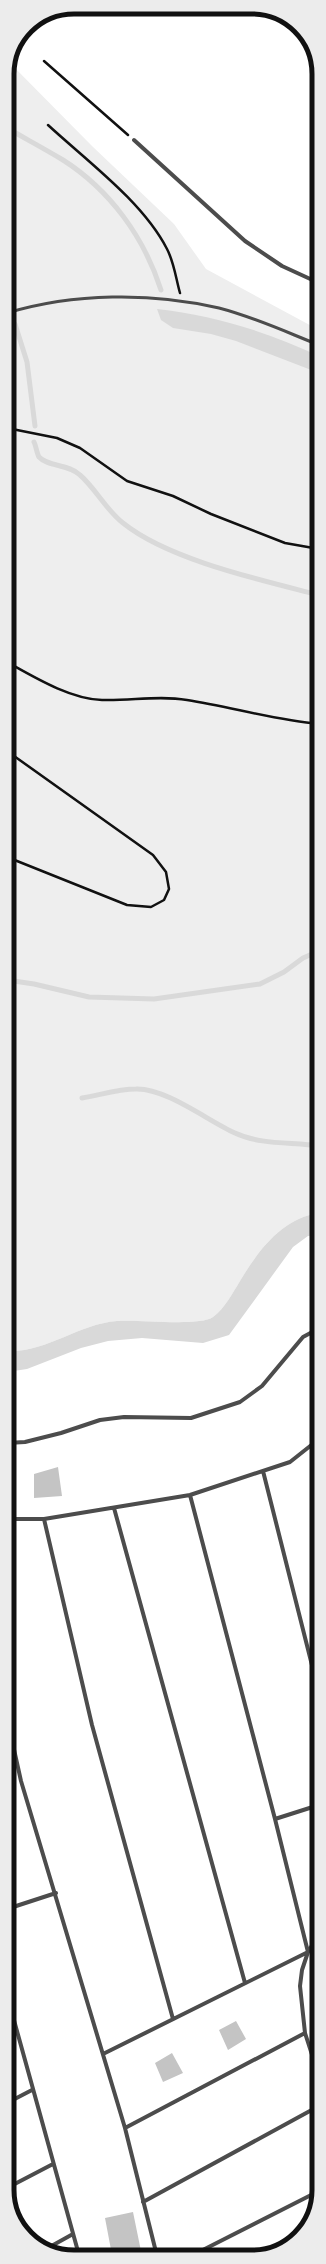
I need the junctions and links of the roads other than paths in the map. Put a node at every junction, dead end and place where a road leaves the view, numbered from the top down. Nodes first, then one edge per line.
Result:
1 (134, 140) road end
2 (312, 280) edge
3 (14, 311) edge
4 (312, 342) edge
5 (312, 1332) edge
6 (14, 1443) edge
7 (312, 1446) edge
8 (263, 1472) junction
9 (190, 1495) junction
10 (114, 1508) junction
11 (44, 1518) junction
12 (14, 1519) edge
13 (312, 1665) edge
14 (14, 1750) edge
15 (312, 1807) edge
16 (275, 1819) junction
17 (56, 1893) junction
18 (14, 1907) edge
19 (312, 1945) edge
20 (308, 1952) junction
21 (245, 1983) junction
22 (173, 2019) junction
23 (14, 2022) edge
24 (305, 2033) junction
25 (103, 2054) junction
26 (312, 2055) edge
27 (32, 2090) junction
28 (14, 2099) edge
29 (312, 2110) edge
30 (125, 2128) junction
31 (53, 2164) junction
32 (14, 2184) edge
33 (312, 2195) edge
34 (143, 2202) junction
35 (73, 2234) junction
36 (51, 2245) edge
37 (78, 2250) edge
38 (155, 2250) edge
39 (203, 2250) edge

1 - 2 street
3 - 4 lane
5 - 6 street
7 - 8 street
8 - 9 street
8 - 13 street
9 - 10 street
9 - 16 street
10 - 11 street
10 - 21 street
11 - 12 street
11 - 22 street
14 - 17 street
15 - 16 street
16 - 20 street
17 - 18 street
17 - 25 street
19 - 20 street
20 - 21 street
20 - 24 street
21 - 22 street
22 - 25 street
23 - 27 street
24 - 26 street
24 - 30 street
25 - 30 street
27 - 28 street
27 - 31 street
29 - 34 street
30 - 34 street
31 - 32 street
31 - 35 street
33 - 39 street
34 - 38 street
35 - 36 street
35 - 37 street

